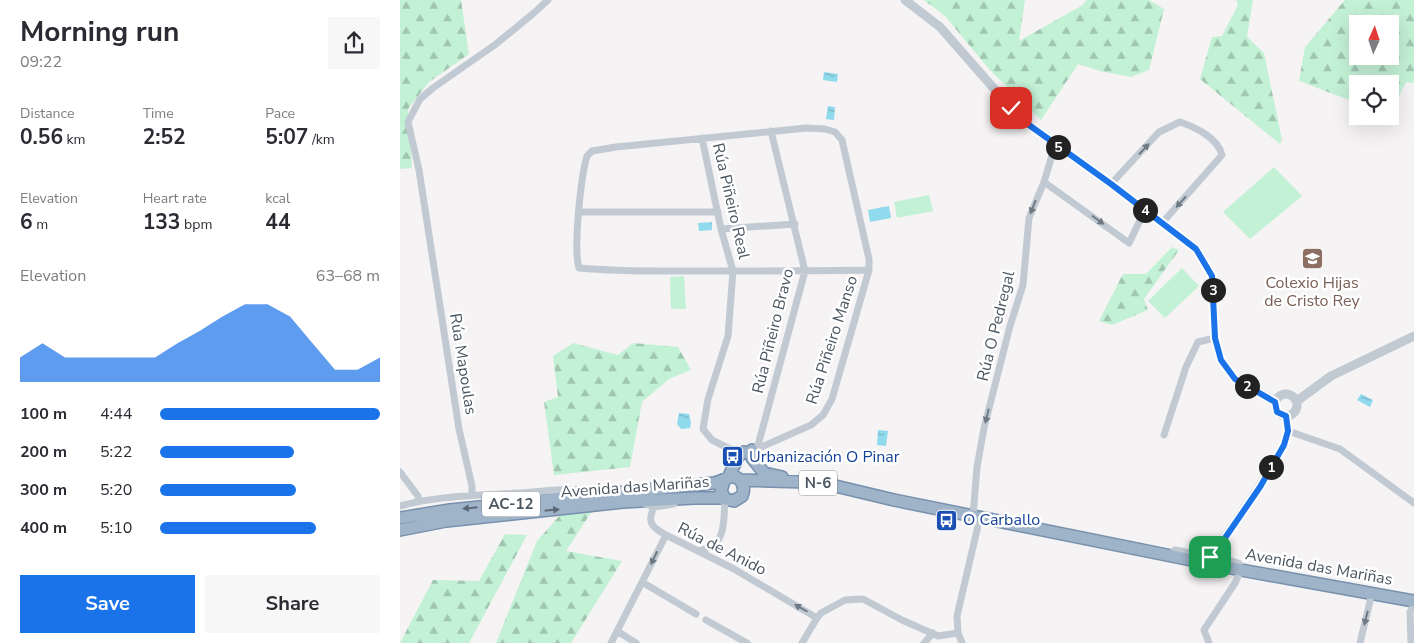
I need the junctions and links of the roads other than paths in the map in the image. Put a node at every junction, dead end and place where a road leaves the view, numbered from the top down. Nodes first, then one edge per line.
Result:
1 (548, 0) edge
2 (905, 0) edge
3 (772, 131) junction
4 (702, 138) junction
5 (1055, 145) junction
6 (1044, 182) junction
7 (1111, 184) junction
8 (1144, 210) junction
9 (579, 212) junction
10 (718, 212) junction
11 (1162, 223) junction
12 (794, 224) junction
13 (721, 229) junction
14 (869, 270) junction
15 (733, 271) junction
16 (805, 271) junction
17 (1414, 336) edge
18 (1215, 338) junction
19 (1297, 401) junction
20 (1275, 402) junction
21 (1286, 416) junction
22 (1288, 431) junction
23 (1164, 435) dead end
24 (751, 452) junction
25 (400, 472) edge
26 (726, 480) junction
27 (740, 480) junction
28 (808, 482) junction
29 (623, 493) junction
30 (472, 494) junction
31 (742, 496) junction
32 (694, 498) junction
33 (725, 498) junction
34 (894, 500) junction
35 (419, 501) junction
36 (638, 501) junction
37 (1414, 503) edge
38 (400, 506) edge
39 (654, 507) junction
40 (977, 516) junction
41 (400, 518) edge
42 (400, 530) edge
43 (666, 535) junction
44 (1220, 544) junction
45 (1125, 546) junction
46 (698, 551) junction
47 (1240, 570) junction
48 (1303, 581) junction
49 (642, 582) junction
50 (1372, 593) junction
51 (1414, 602) edge
52 (1414, 606) edge
53 (696, 614) dead end
54 (817, 618) junction
55 (706, 620) dead end
56 (617, 632) junction
57 (933, 633) junction
58 (958, 633) junction
59 (611, 643) edge
60 (636, 643) edge
61 (747, 643) edge
62 (802, 643) edge
63 (924, 643) edge
64 (962, 643) edge
65 (1209, 643) edge
66 (1360, 643) edge
67 (1410, 643) edge

1 - 30 street, Rúa Mapoulas
2 - 5 street
3 - 4 street, Rúa Piñeiro Manso
3 - 12 street, Rúa Piñeiro Bravo
3 - 14 street, Rúa Piñeiro Manso
4 - 9 street, Rúa Piñeiro Manso
4 - 10 street, Rúa Piñeiro Real
5 - 6 street, Rúa O Pedregal
5 - 7 street
6 -> 8 street
6 -> 40 street, Rúa O Pedregal
7 - 8 street
7 -> 11 street
8 - 11 street
9 - 10 street
9 - 15 street, Rúa Piñeiro Manso
10 - 13 street, Rúa Piñeiro Real
11 - 18 street
12 - 13 street
12 - 16 street, Rúa Piñeiro Bravo
13 - 15 street, Rúa Piñeiro Real
14 - 16 street
14 - 24 street, Rúa Piñeiro Manso
15 - 16 street
15 - 24 street
16 - 24 street, Rúa Piñeiro Bravo
17 - 19 street
18 - 20 street
18 - 23 street
19 - 20 street
19 - 21 street
20 - 21 street
21 - 22 street
22 - 37 street
22 - 44 street
24 - 26 highway
24 - 27 highway
24 - 28 highway
25 - 35 street
26 - 27 highway, AC-12
26 - 29 highway, Avenida das Mariñas / AC-12
26 - 33 highway
27 - 28 highway, Avenida das Mariñas / N-6
27 - 31 highway
28 - 34 highway, Avenida das Mariñas / N-6
29 - 30 street, Avenida das Mariñas
29 -> 41 highway, Avenida das Mariñas / AC-12
30 - 35 street, Avenida das Mariñas
31 - 33 highway, AC-12
31 - 34 highway, Avenida das Mariñas / N-6
32 - 33 highway, Avenida das Mariñas / AC-12
32 - 36 highway, Avenida das Mariñas / AC-12
32 - 39 street
33 - 46 street
34 - 40 highway, Avenida das Mariñas / N-6
35 - 38 street, Avenida das Mariñas
36 - 39 street
42 -> 36 highway, Avenida das Mariñas / AC-12
39 - 43 street
40 - 45 highway, Avenida das Mariñas / N-6
40 - 58 street, Rúa O Pedregal
43 - 46 street, Rúa de Anido
43 -> 49 street, Rúa de Anido
44 - 45 street
44 - 48 street
45 - 47 highway, Avenida das Mariñas / N-6
54 -> 46 street, Rúa de Anido
47 - 48 highway, Avenida das Mariñas / N-6
47 - 65 street
48 - 50 highway, Avenida das Mariñas / N-6
49 - 53 street
49 - 56 street, Rúa de Anido
50 - 51 highway, Avenida das Mariñas / N-6
50 -> 66 street
52 - 67 street
54 - 57 street
54 - 62 street
55 - 61 street
56 - 59 street, Rúa de Anido
56 - 60 street
57 - 58 street
57 - 63 street
58 - 64 street

